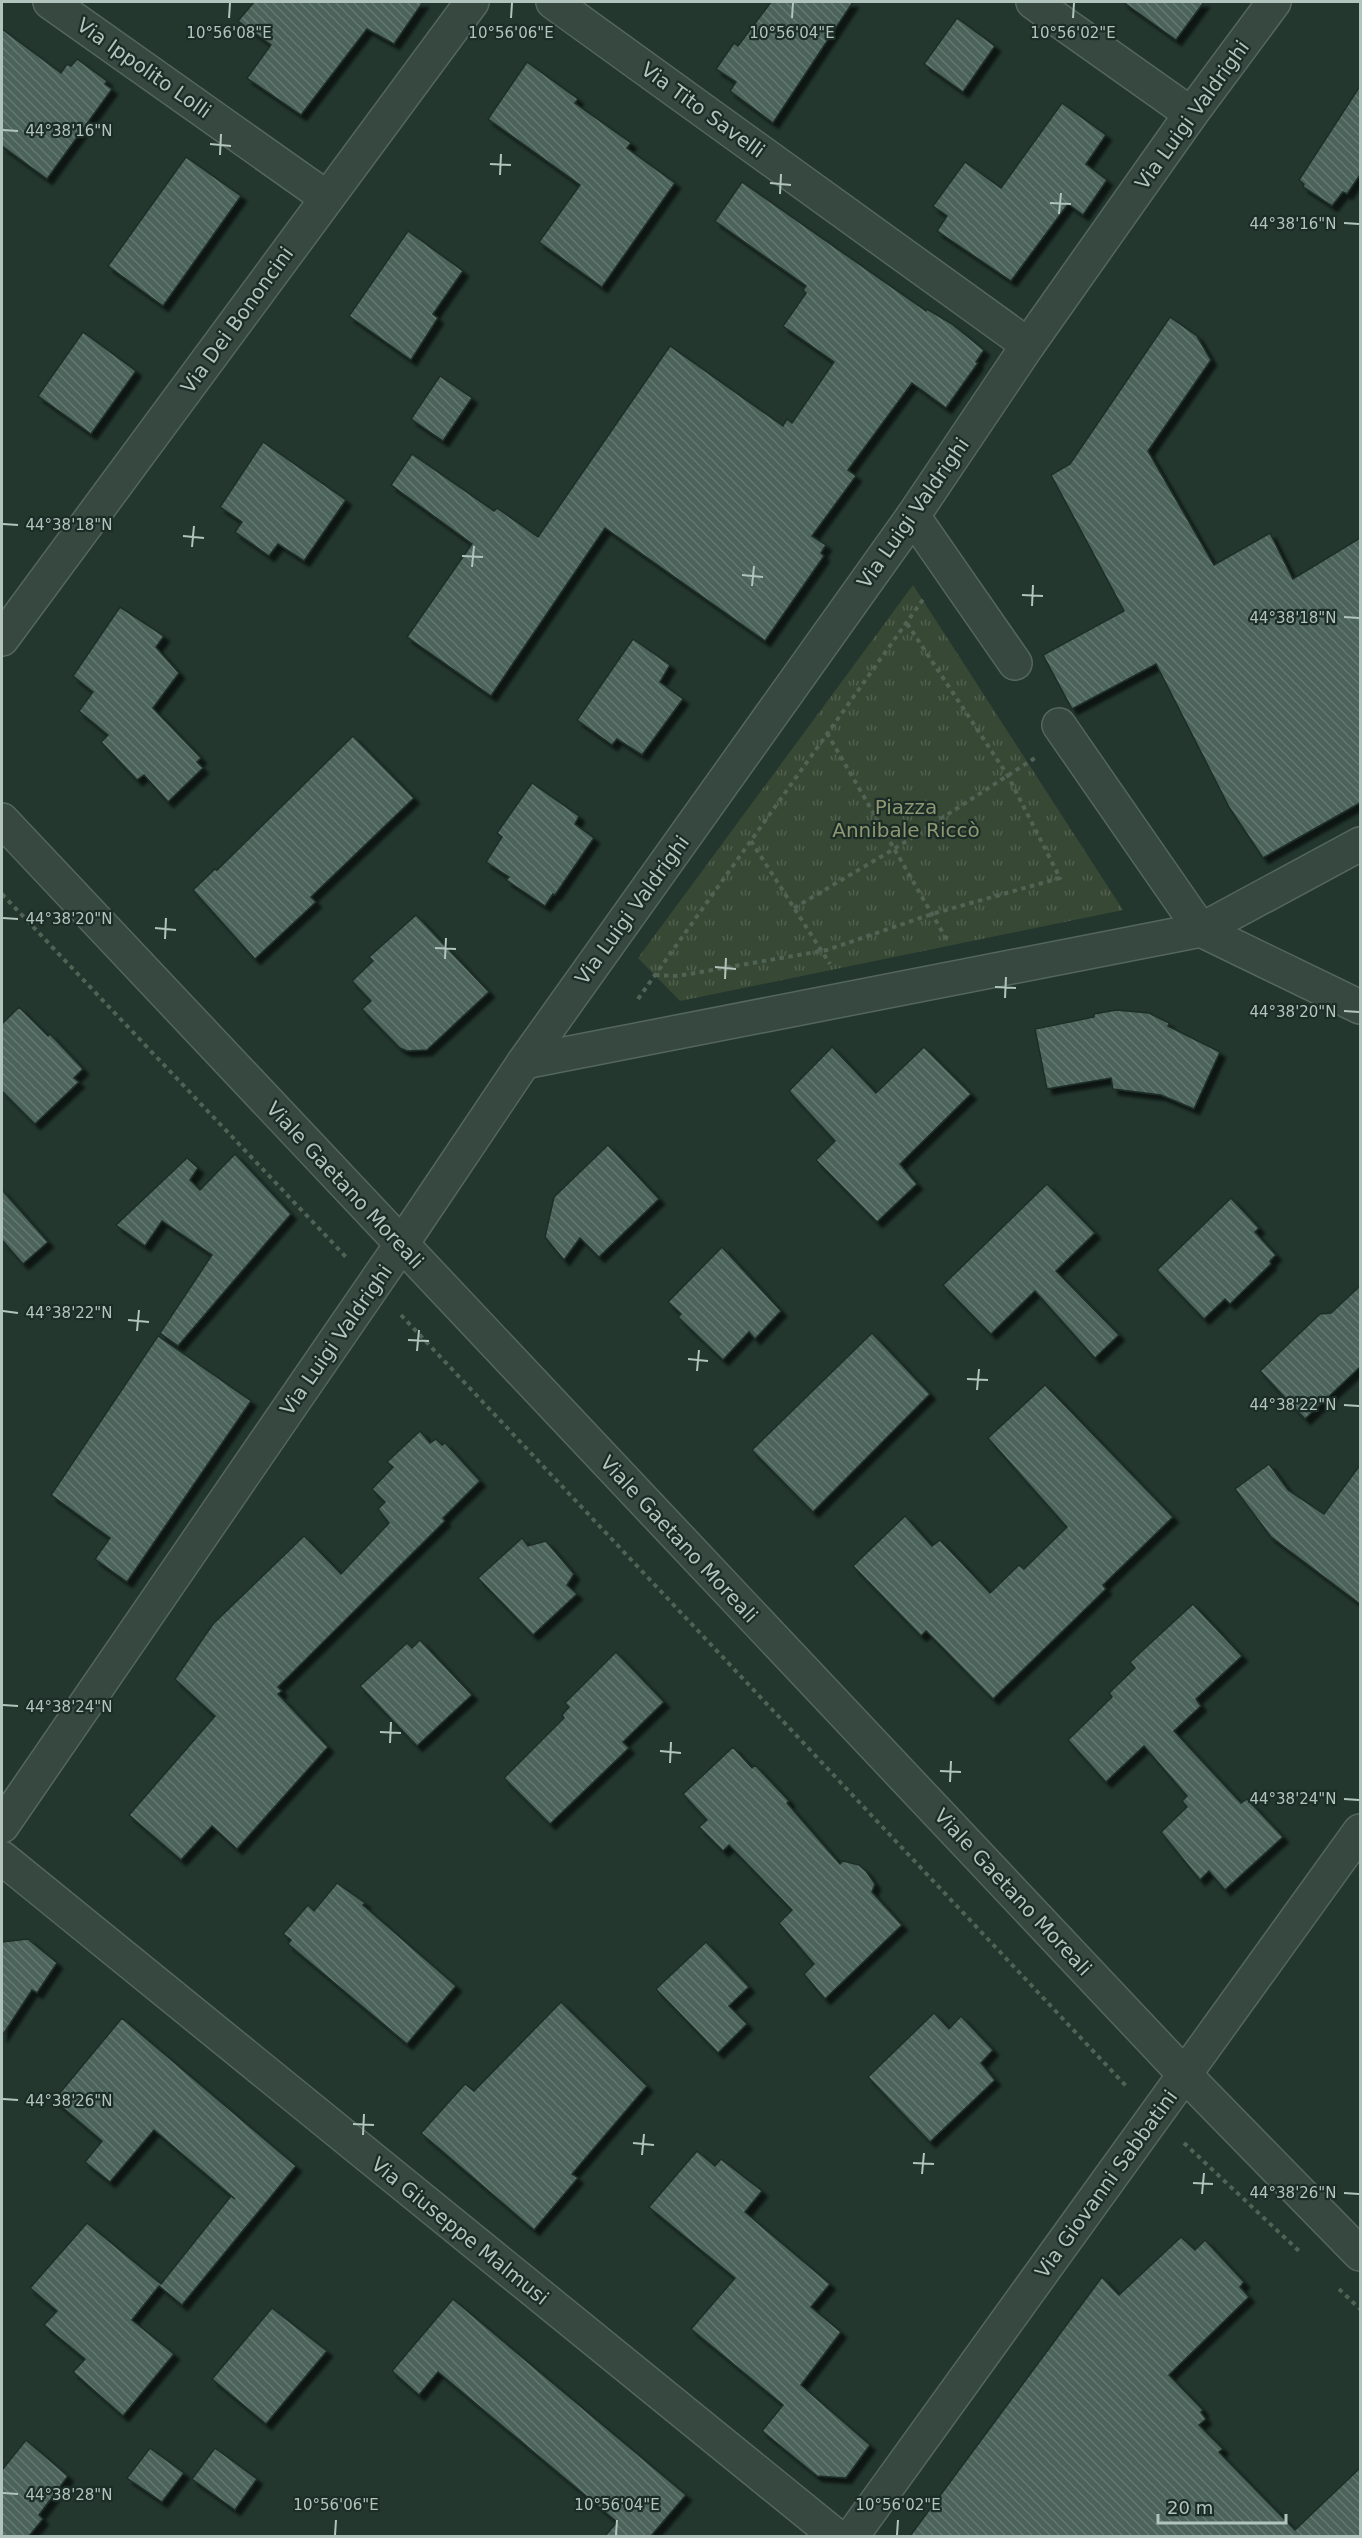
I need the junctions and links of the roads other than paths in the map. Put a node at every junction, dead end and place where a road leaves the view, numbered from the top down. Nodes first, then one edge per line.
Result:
1 (50, 2) edge
2 (472, 2) edge
3 (553, 2) edge
4 (1033, 2) edge
5 (1274, 2) edge
6 (1191, 114) junction
7 (327, 198) junction
8 (1028, 345) junction
9 (913, 516) junction
10 (2, 639) edge
11 (1015, 663) dead end
12 (1062, 730) road end
13 (2, 820) edge
14 (1360, 844) edge
15 (1201, 930) junction
16 (1360, 1007) edge
17 (524, 1062) junction
18 (401, 1245) junction
19 (2, 1826) edge
20 (1360, 1831) edge
21 (2, 1858) edge
22 (1185, 2074) junction
23 (1360, 2253) edge
24 (836, 2536) edge
25 (852, 2536) edge

1 - 7 street, Via Ippolito Lolli
2 - 7 street, Via Dei Bononcini
3 - 8 street, Via Tito Savelli
4 - 6 street
5 - 6 street, Via Luigi Valdrighi
6 - 8 street, Via Luigi Valdrighi
7 - 10 street, Via Dei Bononcini
8 - 9 street, Via Luigi Valdrighi
9 - 11 street
9 - 17 street, Via Luigi Valdrighi
12 - 15 street
13 - 18 street, Viale Gaetano Moreali
14 - 15 street
15 - 16 street
15 - 17 street
17 - 18 street, Via Luigi Valdrighi
18 - 19 street, Via Luigi Valdrighi
18 - 22 street, Viale Gaetano Moreali
20 - 22 street, Via Giovanni Sabbatini
21 - 24 street, Via Giuseppe Malmusi
22 - 23 street, Viale Gaetano Moreali
22 - 25 street, Via Giovanni Sabbatini

